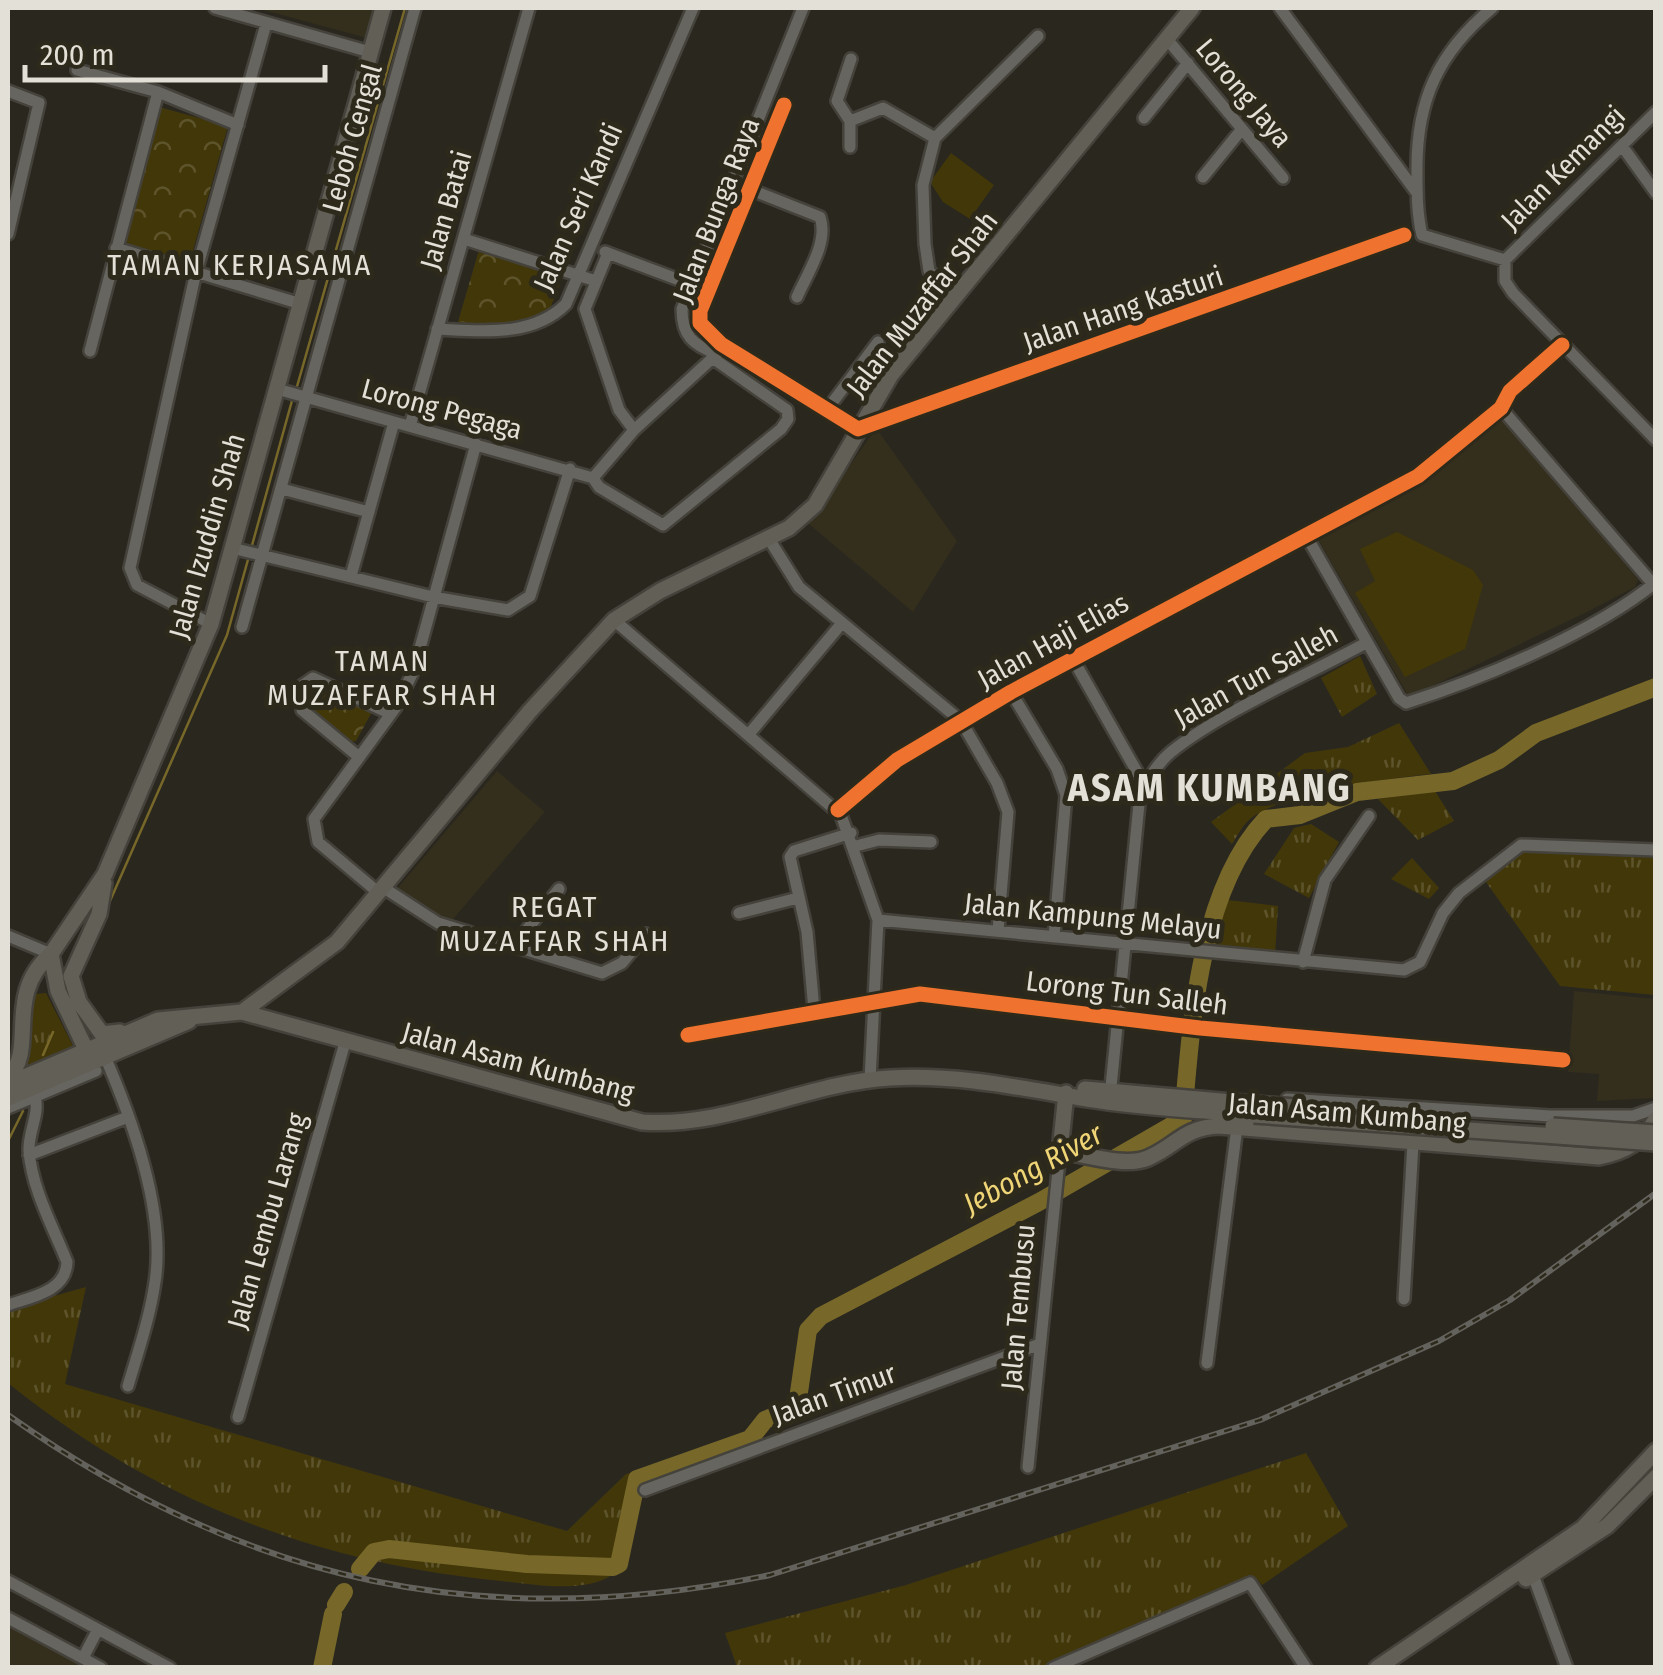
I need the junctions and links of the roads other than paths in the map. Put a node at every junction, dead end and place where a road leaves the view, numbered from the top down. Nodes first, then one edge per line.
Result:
1 (215, 8) edge
2 (383, 8) edge
3 (415, 8) edge
4 (529, 8) edge
5 (693, 8) edge
6 (803, 8) edge
7 (1192, 8) edge
8 (1280, 8) edge
9 (1492, 8) edge
10 (266, 24) junction
11 (1038, 36) dead end
12 (1167, 39) junction
13 (370, 52) junction
14 (851, 60) dead end
15 (1188, 63) junction
16 (77, 70) dead end
17 (8, 91) edge
18 (158, 92) junction
19 (784, 105) dead end
20 (1656, 112) edge
21 (1144, 118) dead end
22 (850, 121) junction
23 (238, 125) junction
24 (1242, 129) junction
25 (934, 138) junction
26 (1622, 146) junction
27 (850, 147) dead end
28 (1203, 177) dead end
29 (1283, 178) dead end
30 (749, 188) junction
31 (1417, 193) junction
32 (1656, 193) edge
33 (1419, 220) junction
34 (8, 234) edge
35 (1404, 235) junction
36 (1425, 238) junction
37 (464, 239) junction
38 (592, 247) junction
39 (116, 248) junction
40 (608, 252) junction
41 (1506, 260) junction
42 (196, 272) junction
43 (579, 274) junction
44 (596, 281) junction
45 (690, 284) junction
46 (957, 296) junction
47 (798, 297) dead end
48 (300, 304) junction
49 (437, 329) junction
50 (878, 342) dead end
51 (1562, 345) junction
52 (90, 351) dead end
53 (717, 352) junction
54 (293, 394) junction
55 (1501, 408) junction
56 (826, 412) junction
57 (394, 422) junction
58 (410, 426) junction
59 (858, 429) junction
60 (634, 430) junction
61 (1656, 440) edge
62 (476, 444) junction
63 (570, 469) junction
64 (593, 478) junction
65 (282, 488) junction
66 (370, 512) junction
67 (1306, 538) junction
68 (769, 539) junction
69 (249, 551) junction
70 (351, 576) junction
71 (1654, 583) edge
72 (433, 597) junction
73 (614, 620) junction
74 (842, 623) junction
75 (211, 624) junction
76 (242, 627) dead end
77 (1366, 642) junction
78 (1072, 659) junction
79 (1011, 692) junction
80 (391, 714) junction
81 (961, 722) junction
82 (749, 734) junction
83 (358, 757) junction
84 (1145, 786) junction
85 (838, 810) junction
86 (1368, 816) dead end
87 (851, 833) junction
88 (931, 842) dead end
89 (856, 846) junction
90 (1656, 850) edge
91 (106, 874) junction
92 (559, 889) dead end
93 (381, 891) junction
94 (798, 898) junction
95 (739, 914) dead end
96 (878, 920) junction
97 (998, 931) junction
98 (646, 934) dead end
99 (8, 936) edge
100 (1054, 937) junction
101 (1127, 944) junction
102 (514, 946) junction
103 (50, 954) junction
104 (1303, 962) junction
105 (58, 991) junction
106 (876, 998) junction
107 (22, 1005) junction
108 (814, 1010) junction
109 (242, 1012) junction
110 (196, 1016) junction
111 (1118, 1018) junction
112 (136, 1031) junction
113 (688, 1035) dead end
114 (346, 1039) junction
115 (95, 1057) junction
116 (1562, 1060) dead end
117 (870, 1080) junction
118 (40, 1084) junction
119 (10, 1085) edge
120 (1066, 1092) junction
121 (1110, 1096) junction
122 (1202, 1103) junction
123 (1656, 1108) edge
124 (1255, 1110) junction
125 (128, 1116) junction
126 (1656, 1119) edge
127 (1238, 1127) junction
128 (1656, 1133) edge
129 (1413, 1143) junction
130 (1656, 1144) edge
131 (1060, 1151) junction
132 (29, 1154) junction
133 (1404, 1299) dead end
134 (8, 1306) edge
135 (1040, 1344) junction
136 (1207, 1362) dead end
137 (128, 1386) dead end
138 (238, 1417) dead end
139 (1656, 1439) edge
140 (1656, 1450) edge
141 (1028, 1467) dead end
142 (1656, 1477) edge
143 (646, 1490) dead end
144 (1618, 1490) junction
145 (1533, 1575) junction
146 (8, 1581) edge
147 (8, 1618) edge
148 (97, 1630) junction
149 (1435, 1630) junction
150 (83, 1658) junction
151 (101, 1668) edge
152 (170, 1668) edge
153 (1053, 1668) edge
154 (1306, 1668) edge
155 (1377, 1668) edge
156 (1567, 1668) edge

1 - 10 street
2 - 13 main road, Jalan Izuddin Shah
3 - 54 street, Leboh Cengal
4 - 37 street, Jalan Batai
5 - 38 street, Jalan Seri Kandi
6 - 45 street, Jalan Bunga Raya
7 - 12 main road, Jalan Muzaffar Shah
8 - 31 street
9 - 31 street
10 - 13 street
10 - 23 street
11 - 25 street
12 - 15 street, Lorong Jaya
12 - 46 main road, Jalan Muzaffar Shah
13 - 48 main road, Jalan Izuddin Shah
14 - 22 street
15 - 21 street
15 - 24 street, Lorong Jaya
16 - 18 street
17 - 34 street
18 - 23 street
18 - 39 street
19 - 30 street, Jalan Bunga Raya
20 - 26 street, Jalan Kemangi
22 - 25 street
22 - 27 street
23 - 42 street
24 - 28 street
24 - 29 street, Lorong Jaya
25 - 46 street
26 - 32 street
26 - 41 street, Jalan Kemangi
30 - 47 street
30 - 53 street, Jalan Bunga Raya
31 - 33 street
33 - 35 street
33 - 36 street
35 - 36 street
35 - 59 street, Jalan Hang Kasturi
36 - 41 street
37 - 43 street
37 - 49 street, Jalan Batai
38 - 40 street
38 - 43 street, Jalan Seri Kandi
39 - 42 street
39 - 52 street
40 - 44 street
40 - 45 street
41 - 51 street
42 - 48 street
42 - 75 street
43 - 44 street
43 - 49 street, Jalan Seri Kandi
44 - 60 street
45 - 53 street, Jalan Bunga Raya
46 - 59 main road, Jalan Muzaffar Shah
48 - 54 main road, Jalan Izuddin Shah
49 - 58 street, Jalan Batai
50 - 56 street
51 - 55 street, Jalan Haji Elias
51 - 61 street
53 - 56 street, Jalan Bunga Raya
53 - 60 street
53 - 64 street, Lorong Pegaga
54 - 57 street, Lorong Pegaga
54 - 65 street, Leboh Cengal
54 - 69 main road, Jalan Izuddin Shah
55 - 67 street, Jalan Haji Elias
55 - 71 street
56 - 59 street, Jalan Bunga Raya
57 - 58 street, Lorong Pegaga
57 - 66 street
58 - 62 street, Lorong Pegaga
59 - 68 main road, Jalan Muzaffar Shah
60 - 64 street
62 - 63 street, Lorong Pegaga
62 - 72 street
63 - 64 street, Lorong Pegaga
63 - 72 street
65 - 66 street
65 - 69 street, Leboh Cengal
66 - 70 street
67 - 77 street
67 - 78 street, Jalan Haji Elias
68 - 73 main road, Jalan Muzaffar Shah
68 - 74 street
69 - 70 street
69 - 75 main road, Jalan Izuddin Shah
69 - 76 street, Leboh Cengal
70 - 72 street
71 - 77 street
72 - 80 street
73 - 82 street
73 - 93 main road, Jalan Muzaffar Shah
74 - 81 street
74 - 82 street
75 - 91 main road, Jalan Izuddin Shah
77 - 84 street, Jalan Tun Salleh
78 - 79 street, Jalan Haji Elias
78 - 84 street
79 - 81 street, Jalan Haji Elias
79 - 100 street
80 - 83 street
80 - 83 street
81 - 85 street, Jalan Haji Elias
81 - 97 street
82 - 85 street
83 - 93 street
84 - 101 street, Jalan Tun Salleh
85 - 87 street
86 - 104 street
87 - 89 street
87 - 94 street
88 - 89 street
89 - 96 street
90 - 104 street, Jalan Kampung Melayu
91 - 103 main road, Jalan Izuddin Shah
91 - 112 main road
92 - 102 street
93 - 102 street
93 - 109 main road, Jalan Muzaffar Shah
94 - 95 street
94 - 108 street
96 - 97 street, Jalan Kampung Melayu
96 - 106 street
97 - 100 street, Jalan Kampung Melayu
98 - 102 street
99 - 103 street
100 - 101 street, Jalan Kampung Melayu
101 - 104 street, Jalan Kampung Melayu
101 - 111 street, Jalan Tun Salleh
103 - 105 main road
103 - 107 main road, Jalan Izuddin Shah
105 - 107 main road
105 - 115 main road
106 - 108 street, Lorong Tun Salleh
106 - 111 street, Lorong Tun Salleh
106 - 117 street
107 - 119 main road
108 - 113 street, Lorong Tun Salleh
109 - 110 main road, Jalan Asam Kumbang
109 - 114 main road, Jalan Asam Kumbang
110 - 112 main road, Jalan Asam Kumbang
110 - 115 main road, Jalan Asam Kumbang
111 - 116 street, Lorong Tun Salleh
111 - 121 street, Jalan Tun Salleh
112 - 115 main road, Jalan Asam Kumbang
114 - 117 main road, Jalan Asam Kumbang
114 - 138 street, Jalan Lembu Larang
115 - 118 main road, Jalan Asam Kumbang
115 - 118 street
115 - 125 street
117 - 120 main road, Jalan Asam Kumbang
118 - 119 main road, Jalan Asam Kumbang
118 - 132 street
120 - 121 main road, Jalan Asam Kumbang
120 - 131 main road, Jalan Tembusu
121 - 122 main road, Jalan Asam Kumbang
122 - 123 street, Jalan Asam Kumbang
122 - 124 main road, Jalan Asam Kumbang
124 - 128 main road, Jalan Asam Kumbang, bridge
124 - 130 main road, Jalan Asam Kumbang, bridge
125 - 132 street
125 - 137 street
126 - 129 main road, Jalan Asam Kumbang
127 - 129 main road, Jalan Asam Kumbang
127 - 131 main road, Jalan Asam Kumbang
127 - 136 street
129 - 133 street
131 - 135 street, Jalan Tembusu
132 - 134 street
135 - 141 street, Jalan Tembusu
135 - 143 street, Jalan Timur
139 - 144 main road
140 - 144 main road
142 - 145 main road
144 - 149 main road
145 - 149 main road
145 - 156 street
146 - 148 street
147 - 150 street
148 - 150 street
148 - 152 street
149 - 155 main road
150 - 151 street
153 - 154 street

